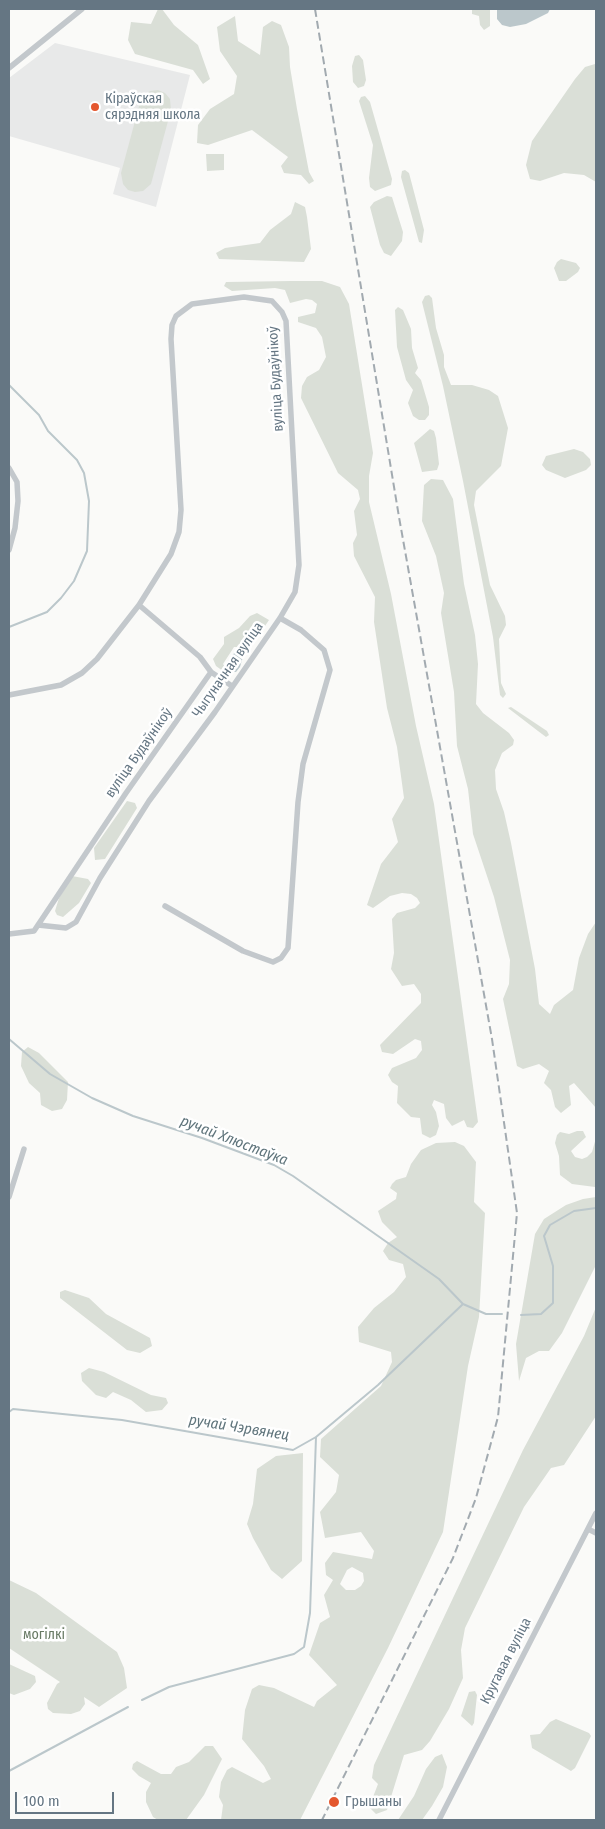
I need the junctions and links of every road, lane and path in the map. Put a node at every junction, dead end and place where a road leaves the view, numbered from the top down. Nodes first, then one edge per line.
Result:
1 (82, 9) edge
2 (9, 68) edge
3 (9, 468) edge
4 (9, 550) edge
5 (139, 606) junction
6 (280, 618) junction
7 (212, 672) junction
8 (232, 686) junction
9 (9, 695) edge
10 (165, 906) dead end
11 (38, 925) junction
12 (9, 934) edge
13 (24, 1149) dead end
14 (9, 1197) edge
15 (596, 1513) edge
16 (588, 1529) junction
17 (596, 1533) edge
18 (439, 1820) edge

1 - 2 street
3 - 4 street
5 - 6 street, вуліца Будаўнікоў
5 - 7 street
5 - 9 street, вуліца Будаўнікоў
6 - 8 street, Чыгуначная вуліца
6 - 10 street, Чыгуначная вуліца
7 - 8 street
7 - 11 street, вуліца Будаўнікоў
8 - 11 street, Чыгуначная вуліца
11 - 12 street, вуліца Будаўнікоў
13 - 14 street
15 - 16 street, Кругавая вуліца
16 - 17 street
16 - 18 street, Кругавая вуліца

